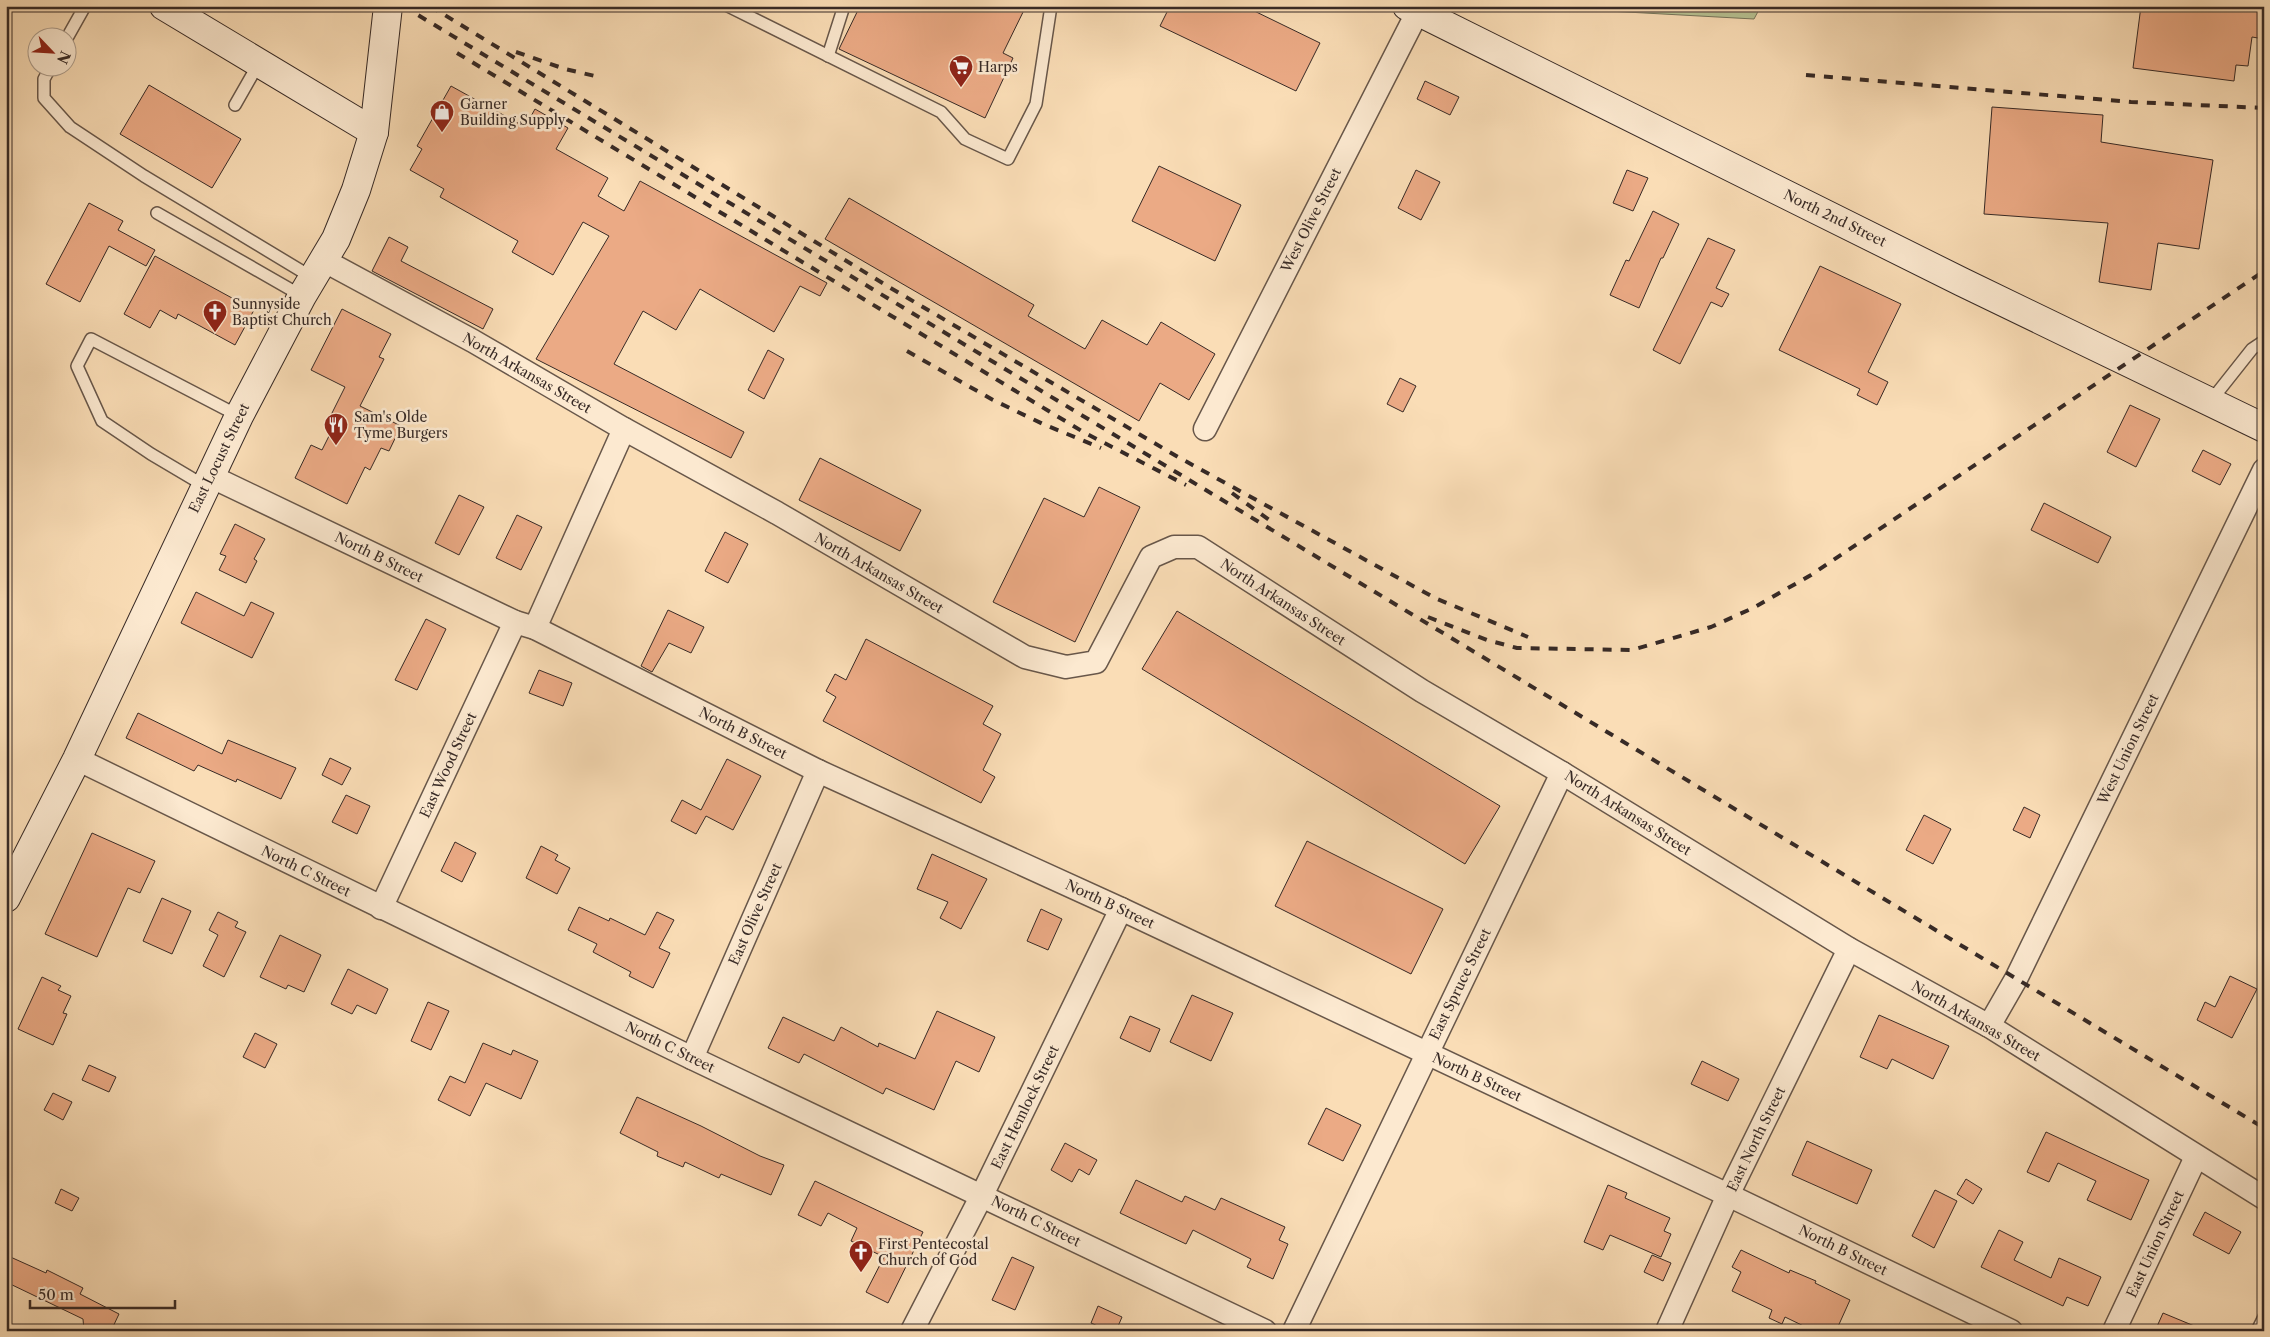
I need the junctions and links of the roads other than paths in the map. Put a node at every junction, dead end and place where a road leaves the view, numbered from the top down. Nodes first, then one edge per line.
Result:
1 (85, 6) edge
2 (164, 6) edge
3 (388, 6) edge
4 (728, 6) edge
5 (844, 6) edge
6 (1051, 6) edge
7 (1413, 9) edge
8 (73, 28) edge
9 (828, 56) junction
10 (259, 63) junction
11 (45, 78) edge
12 (234, 104) dead end
13 (374, 132) junction
14 (157, 213) dead end
15 (313, 278) junction
16 (2264, 341) edge
17 (2210, 402) junction
18 (239, 416) junction
19 (2264, 428) edge
20 (624, 429) junction
21 (1205, 429) dead end
22 (2264, 470) edge
23 (208, 481) junction
24 (525, 625) junction
25 (77, 759) junction
26 (818, 771) junction
27 (1562, 773) junction
28 (6, 898) edge
29 (381, 908) junction
30 (1121, 909) junction
31 (1849, 949) junction
32 (1990, 1026) junction
33 (1426, 1053) junction
34 (692, 1058) junction
35 (2196, 1157) junction
36 (982, 1195) junction
37 (1728, 1195) junction
38 (2264, 1198) edge
39 (2264, 1317) edge
40 (912, 1331) edge
41 (1265, 1331) edge
42 (1294, 1331) edge
43 (1667, 1331) edge
44 (2011, 1331) edge
45 (2114, 1331) edge
46 (2257, 1331) edge

1 - 8 lane
2 - 10 main road
3 - 13 main road, East Locust Street
4 - 9 lane
5 - 9 lane
6 - 9 lane
7 - 17 main road, North 2nd Street
7 - 21 street, West Olive Street
10 - 12 lane
10 - 13 main road
11 - 15 lane
13 - 15 main road, East Locust Street
14 - 15 lane
15 - 18 main road, East Locust Street
15 - 20 street, North Arkansas Street
16 - 17 lane
17 - 19 main road, North 2nd Street
18 - 23 main road, East Locust Street
18 - 23 lane
20 - 24 street, East Wood Street
20 - 27 street, North Arkansas Street
22 - 32 street, West Union Street
23 - 24 street, North B Street
23 - 25 main road, East Locust Street
24 - 26 street, North B Street
24 - 29 street, East Wood Street
25 - 28 main road, East Locust Street
25 - 29 street, North C Street
26 - 30 street, North B Street
26 - 34 street, East Olive Street
27 - 31 street, North Arkansas Street
27 - 33 street, East Spruce Street
29 - 34 street, North C Street
30 - 33 street, North B Street
30 - 36 street, East Hemlock Street
31 - 32 street, North Arkansas Street
31 - 37 street, East North Street
32 - 35 street, North Arkansas Street
33 - 37 street, North B Street
33 - 42 street, East Spruce Street
34 - 36 street, North C Street
35 - 38 street, North Arkansas Street
35 - 45 street, East Union Street
36 - 40 street, East Hemlock Street
36 - 41 street, North C Street
37 - 43 street, East North Street
37 - 44 street, North B Street
39 - 46 lane

